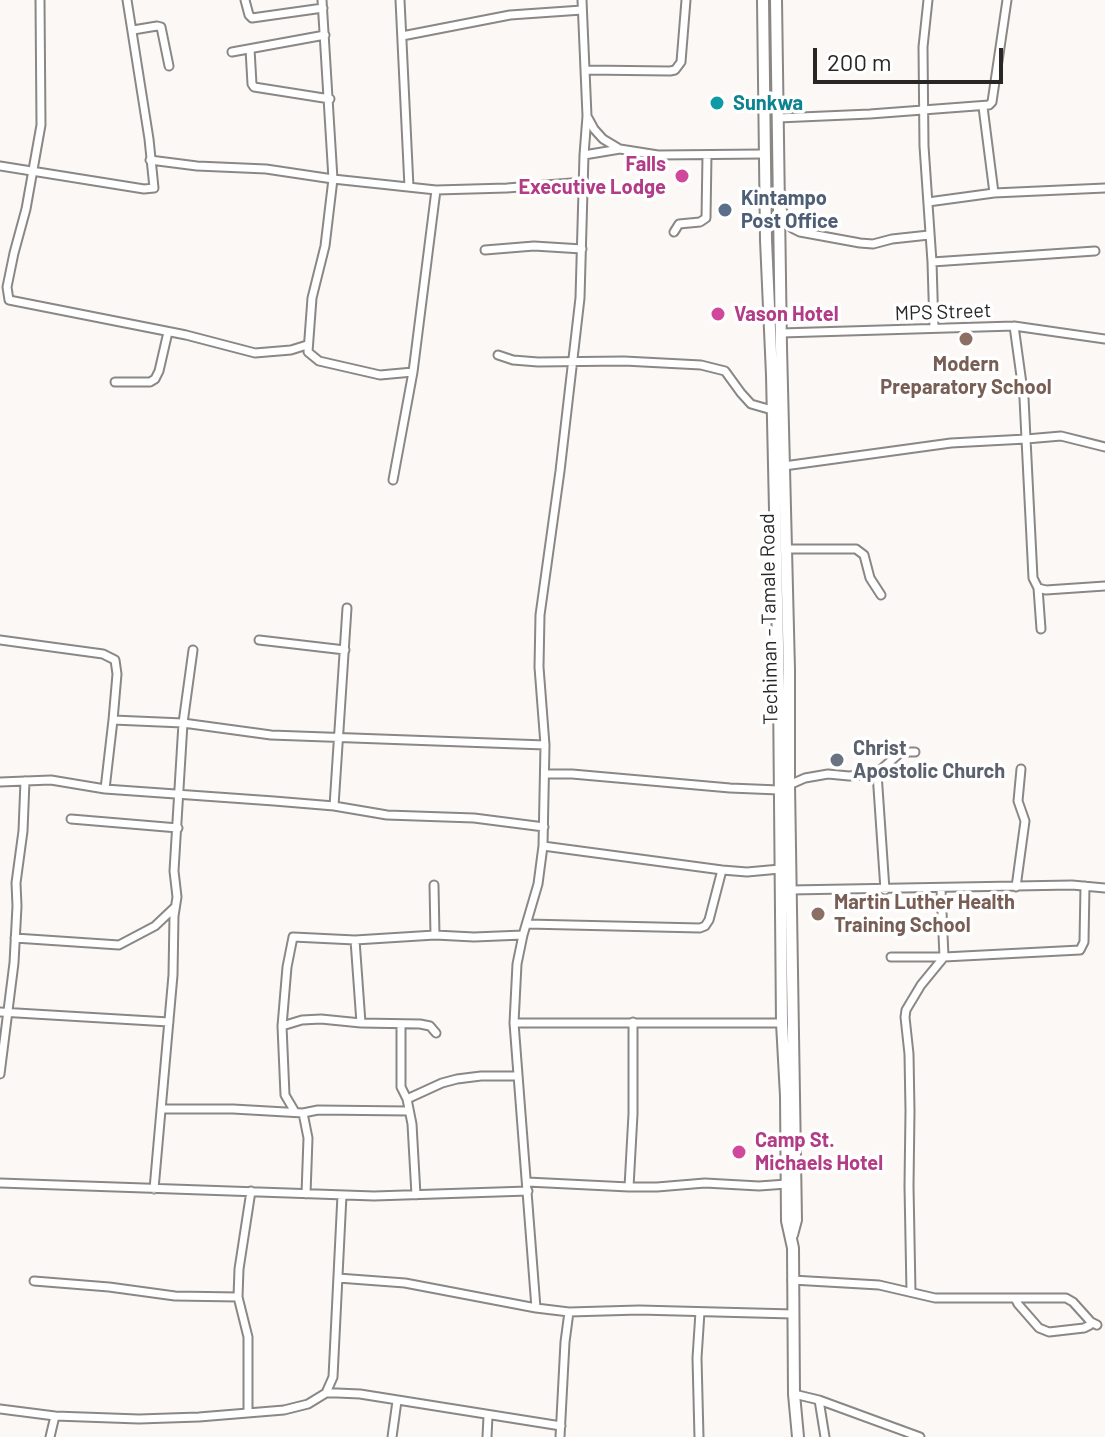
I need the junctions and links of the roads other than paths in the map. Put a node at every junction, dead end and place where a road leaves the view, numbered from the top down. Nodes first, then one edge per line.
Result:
1 (40, 0) edge
2 (127, 0) edge
3 (245, 0) edge
4 (400, 0) edge
5 (582, 0) edge
6 (686, 0) edge
7 (763, 0) edge
8 (776, 0) edge
9 (928, 0) edge
10 (997, 0) edge
11 (1007, 1) edge
12 (322, 4) edge
13 (582, 10) junction
14 (133, 30) junction
15 (325, 35) junction
16 (402, 36) junction
17 (250, 49) junction
18 (232, 52) dead end
19 (169, 66) dead end
20 (586, 70) junction
21 (330, 99) junction
22 (983, 107) junction
23 (924, 110) junction
24 (587, 116) junction
25 (778, 118) junction
26 (620, 149) junction
27 (764, 154) junction
28 (777, 154) junction
29 (584, 155) junction
30 (707, 155) junction
31 (150, 160) junction
32 (0, 166) edge
33 (33, 173) junction
34 (333, 179) junction
35 (584, 182) junction
36 (409, 187) junction
37 (1105, 188) edge
38 (436, 190) junction
39 (994, 193) junction
40 (779, 199) junction
41 (928, 202) junction
42 (674, 232) dead end
43 (929, 235) junction
44 (582, 249) junction
45 (485, 250) dead end
46 (1095, 251) dead end
47 (932, 262) junction
48 (1014, 326) junction
49 (934, 328) junction
50 (168, 332) junction
51 (781, 333) junction
52 (1105, 339) edge
53 (307, 345) junction
54 (498, 355) dead end
55 (574, 360) junction
56 (413, 372) junction
57 (115, 382) dead end
58 (772, 410) junction
59 (1026, 439) junction
60 (1105, 447) edge
61 (784, 466) junction
62 (393, 480) dead end
63 (787, 549) junction
64 (1105, 586) edge
65 (1038, 588) junction
66 (881, 595) dead end
67 (347, 608) dead end
68 (1041, 629) dead end
69 (0, 640) edge
70 (259, 640) dead end
71 (193, 650) dead end
72 (345, 650) junction
73 (113, 720) junction
74 (183, 723) junction
75 (340, 738) junction
76 (545, 745) junction
77 (915, 752) dead end
78 (1021, 769) dead end
79 (877, 773) junction
80 (545, 774) junction
81 (25, 781) junction
82 (0, 782) edge
83 (784, 788) junction
84 (105, 789) junction
85 (179, 795) junction
86 (334, 806) junction
87 (71, 819) dead end
88 (544, 827) junction
89 (178, 828) junction
90 (543, 846) junction
91 (780, 869) junction
92 (722, 870) junction
93 (434, 885) dead end
94 (1085, 886) junction
95 (1016, 887) junction
96 (1105, 888) edge
97 (941, 889) junction
98 (790, 890) junction
99 (885, 890) junction
100 (174, 908) junction
101 (527, 924) junction
102 (435, 935) junction
103 (523, 935) junction
104 (15, 938) junction
105 (355, 940) junction
106 (891, 957) dead end
107 (944, 957) junction
108 (3, 1012) edge
109 (169, 1022) junction
110 (633, 1022) junction
111 (361, 1023) junction
112 (514, 1023) junction
113 (782, 1023) junction
114 (401, 1025) junction
115 (282, 1026) junction
116 (436, 1033) dead end
117 (0, 1074) edge
118 (518, 1076) junction
119 (407, 1099) junction
120 (161, 1109) junction
121 (409, 1111) junction
122 (299, 1113) junction
123 (0, 1183) edge
124 (787, 1184) junction
125 (528, 1186) junction
126 (629, 1187) junction
127 (154, 1189) junction
128 (251, 1191) junction
129 (306, 1194) junction
130 (342, 1195) junction
131 (416, 1195) junction
132 (791, 1237) junction
133 (338, 1278) junction
134 (792, 1280) junction
135 (34, 1281) dead end
136 (911, 1292) junction
137 (238, 1297) junction
138 (1016, 1300) junction
139 (536, 1308) junction
140 (569, 1312) junction
141 (700, 1312) junction
142 (793, 1314) junction
143 (326, 1393) junction
144 (794, 1394) junction
145 (819, 1400) junction
146 (397, 1401) junction
147 (0, 1409) edge
148 (248, 1412) junction
149 (55, 1416) junction
150 (488, 1416) junction
151 (561, 1426) junction
152 (50, 1437) edge
153 (392, 1437) edge
154 (487, 1437) edge
155 (560, 1437) edge
156 (699, 1437) edge
157 (798, 1437) edge
158 (825, 1437) edge
159 (920, 1437) edge

1 - 33 street
2 - 14 street
3 - 12 street
4 - 16 street
5 - 13 street
6 - 20 street
7 - 27 highway, Techiman - Tamale Road
8 - 25 highway, Techiman - Tamale Road
9 - 23 street
10 - 11 street
11 - 22 street
12 - 15 street
13 - 16 street
13 - 20 street
14 - 19 street
14 - 31 street
15 - 17 street
15 - 21 street
16 - 36 street
17 - 18 street
17 - 21 street
20 - 24 street
21 - 34 street
22 - 23 street
22 - 39 street
23 - 25 street
23 - 41 street
24 - 26 street
24 - 29 street
25 - 28 highway, Techiman - Tamale Road
26 - 29 street
26 - 30 street
27 - 28 highway
27 - 30 street
27 - 58 highway, Techiman - Tamale Road
28 - 40 highway, Techiman - Tamale Road
29 - 35 street
30 - 42 street
31 - 33 street
31 - 34 street
32 - 33 street
33 - 50 street
34 - 36 street
34 - 53 street
35 - 38 street
35 - 44 street
36 - 38 street
37 - 39 street
38 - 56 street
39 - 41 street
40 - 43 street
40 - 51 highway, Techiman - Tamale Road
41 - 43 street
43 - 47 street
44 - 45 street
44 - 55 street
46 - 47 street
47 - 49 street
48 - 49 street, MPS Street
48 - 52 street, MPS Street
48 - 59 street
49 - 51 street, MPS Street
50 - 53 street
50 - 57 street
51 - 61 highway, Techiman - Tamale Road
53 - 56 street
54 - 55 street
55 - 58 street
55 - 76 street
56 - 62 street
58 - 83 highway, Techiman - Tamale Road
59 - 60 street
59 - 61 street
59 - 65 street
61 - 63 highway, Techiman - Tamale Road
63 - 66 street
63 - 83 highway, Techiman - Tamale Road
64 - 65 street
65 - 68 street
67 - 72 street
69 - 73 street
70 - 72 street
71 - 74 street
72 - 75 street
73 - 74 street
73 - 84 street
74 - 75 street
74 - 85 street
75 - 76 street
75 - 86 street
76 - 80 street
77 - 79 street
78 - 95 street
79 - 83 street
79 - 99 street
80 - 83 street
80 - 88 street
81 - 82 street
81 - 84 street
81 - 104 street
83 - 91 highway, Techiman - Tamale Road
83 - 98 highway, Techiman - Tamale Road
84 - 85 street
85 - 86 street
85 - 89 street
86 - 88 street
87 - 89 street
88 - 90 street
89 - 100 street
90 - 92 street
90 - 101 street
91 - 92 street
91 - 113 highway, Techiman - Tamale Road
92 - 101 street
93 - 102 street
94 - 95 street
94 - 96 street
94 - 107 street
95 - 97 street
97 - 99 street
97 - 107 street
98 - 99 street
98 - 132 highway, Techiman - Tamale Road
100 - 104 street
100 - 109 street
101 - 103 street
102 - 103 street
102 - 105 street
103 - 112 street
104 - 108 street
105 - 111 street
105 - 115 street
106 - 107 street
107 - 136 street
108 - 109 street
108 - 117 street
109 - 120 street
110 - 112 street
110 - 113 street
110 - 126 street
111 - 114 street
111 - 115 street
112 - 118 street
113 - 124 highway, Techiman - Tamale Road
114 - 116 street
114 - 119 street
115 - 122 street
118 - 119 street
118 - 125 street
119 - 121 street
120 - 122 street
120 - 127 street
121 - 122 street
121 - 131 street
122 - 129 street
123 - 127 street
124 - 126 street
124 - 132 highway, Techiman - Tamale Road
125 - 126 street
125 - 131 street
125 - 139 street
127 - 128 street
128 - 129 street
128 - 137 street
129 - 130 street
130 - 131 street
130 - 133 street
132 - 134 highway, Techiman - Tamale Road
133 - 139 street
133 - 143 street
134 - 136 street
134 - 142 highway, Techiman - Tamale Road
135 - 137 street
136 - 138 street
137 - 148 street
138 - 138 street
139 - 140 street
140 - 141 street
140 - 151 street
141 - 142 street
141 - 156 street
142 - 144 highway, Techiman - Tamale Road
143 - 146 street
143 - 148 street
144 - 145 street
144 - 157 highway, Techiman - Tamale Road
145 - 158 street
145 - 159 street
146 - 150 street
146 - 153 street
147 - 149 street
148 - 149 street
149 - 152 street
150 - 151 street
150 - 154 street
151 - 155 street

